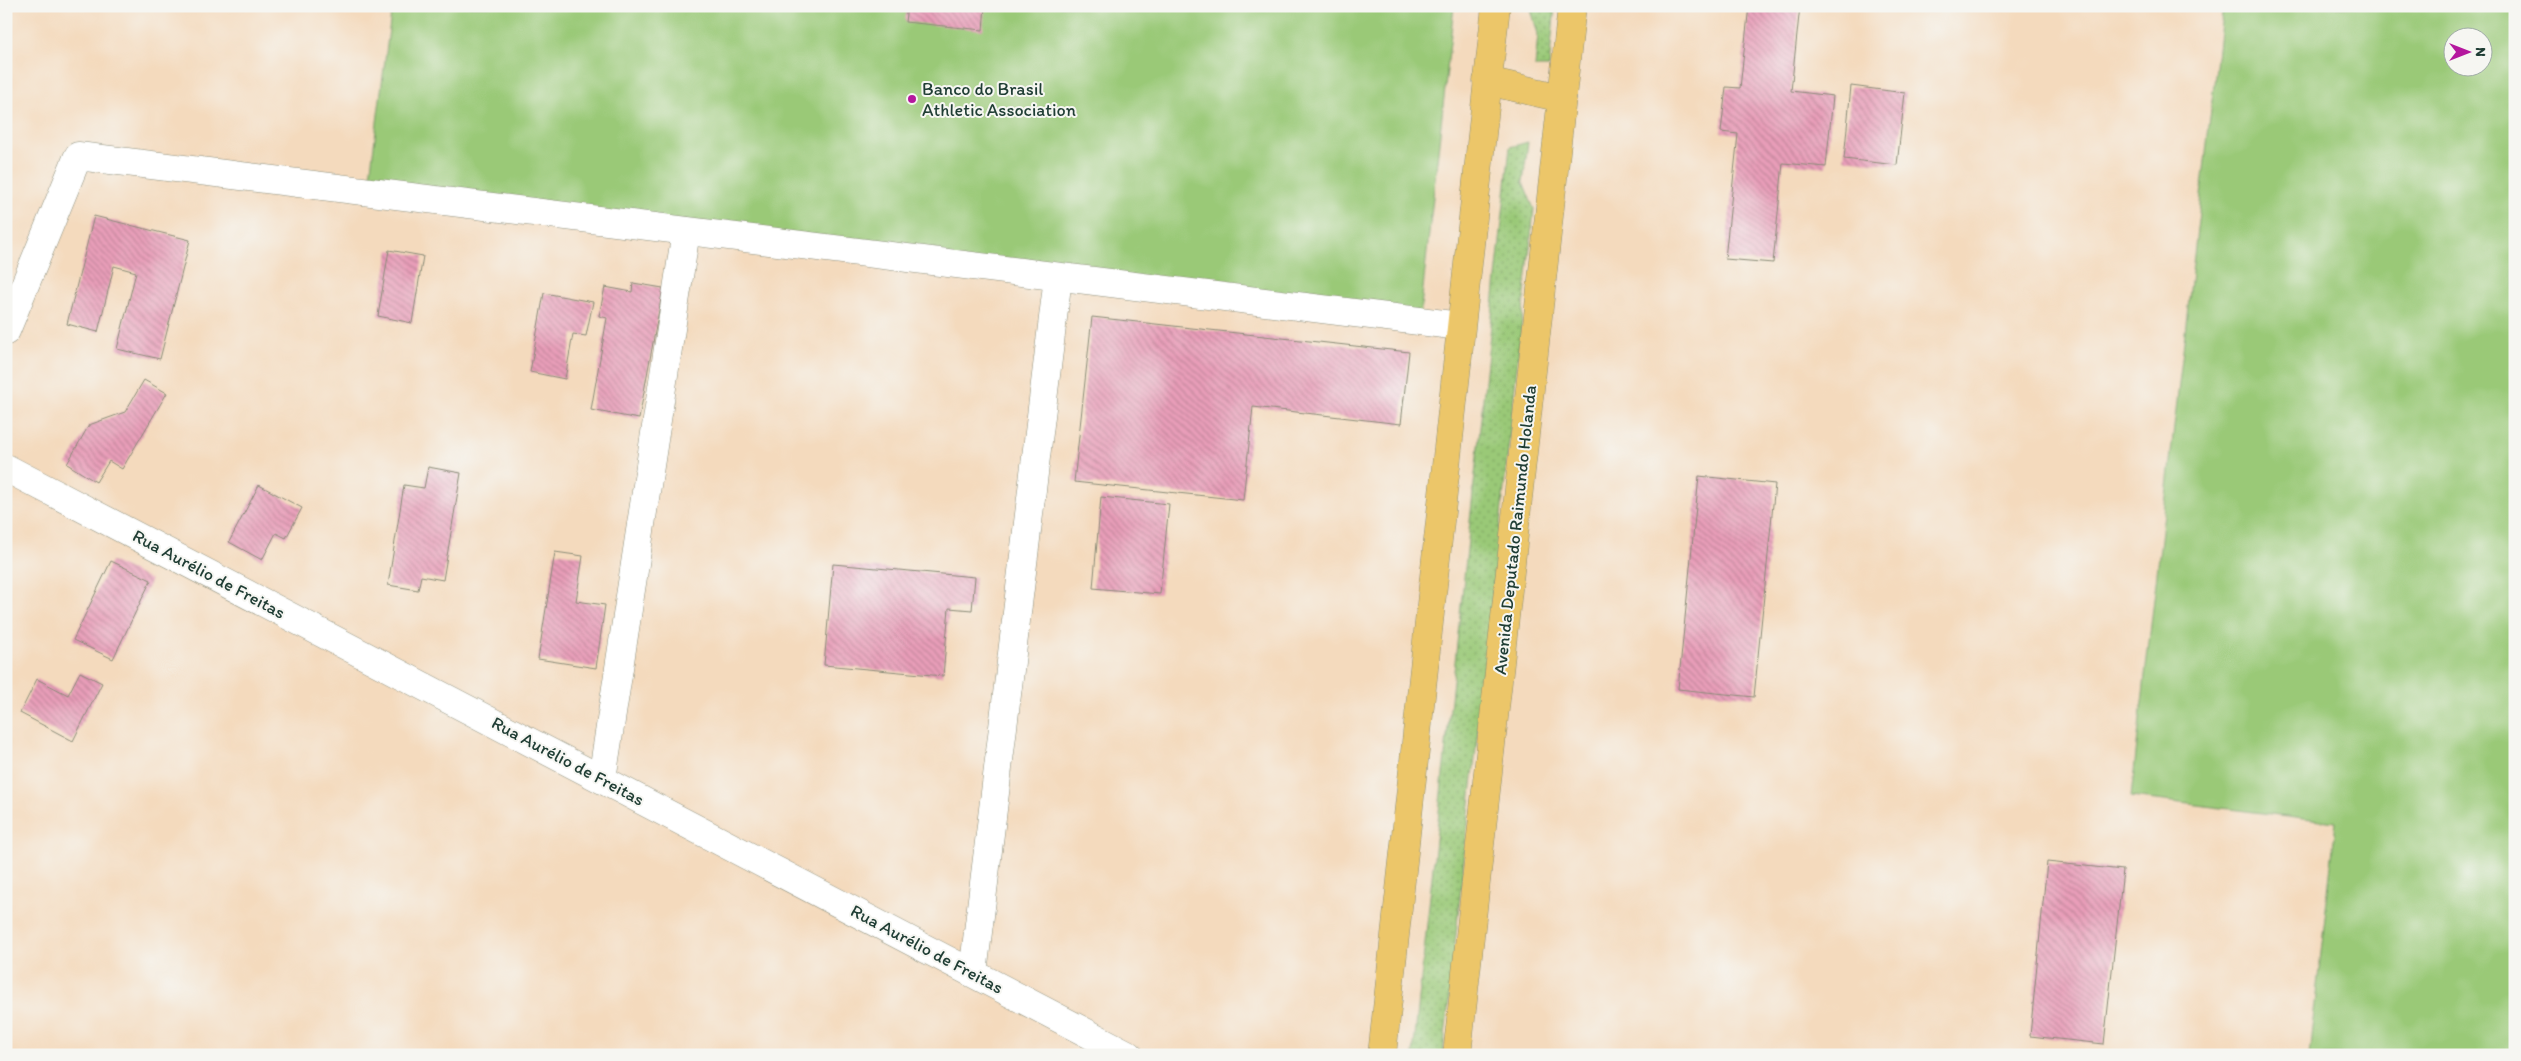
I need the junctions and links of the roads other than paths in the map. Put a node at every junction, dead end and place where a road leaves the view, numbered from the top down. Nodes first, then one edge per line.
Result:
1 (1496, 6) edge
2 (1572, 6) edge
3 (1487, 81) junction
4 (1562, 98) junction
5 (686, 231) junction
6 (1058, 277) junction
7 (1460, 326) junction
8 (6, 331) edge
9 (6, 468) edge
10 (602, 779) junction
11 (973, 973) junction
12 (1130, 1055) edge
13 (1382, 1055) edge
14 (1457, 1055) edge

1 - 3 main road
2 - 4 main road, Avenida Deputado Raimundo Holanda
3 - 4 main road
3 - 7 main road
4 - 14 main road, Avenida Deputado Raimundo Holanda
5 - 6 street
5 - 8 street
5 - 10 street
6 - 7 street
6 - 11 street
7 - 13 main road
9 - 10 street, Rua Aurélio de Freitas
10 - 11 street, Rua Aurélio de Freitas
11 - 12 street, Rua Aurélio de Freitas

